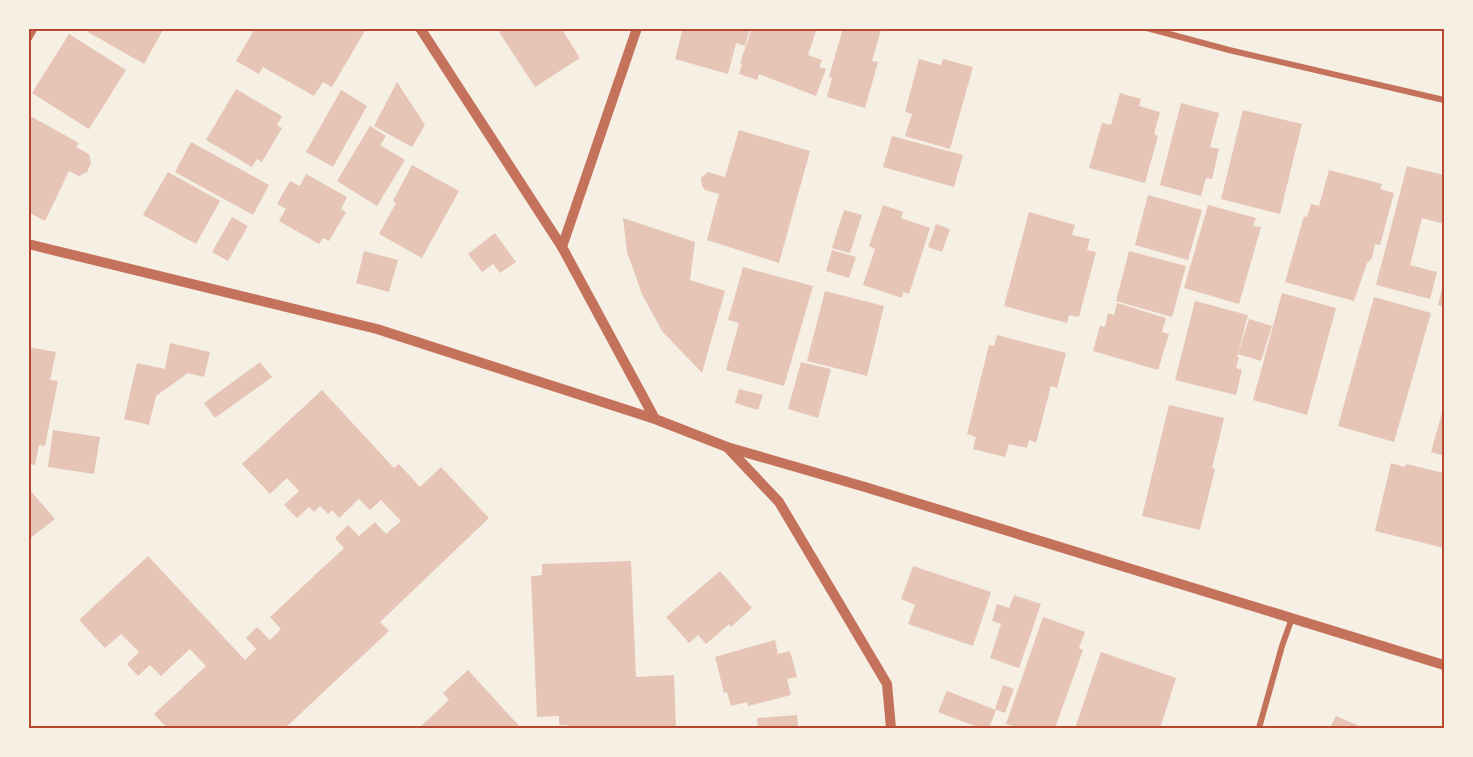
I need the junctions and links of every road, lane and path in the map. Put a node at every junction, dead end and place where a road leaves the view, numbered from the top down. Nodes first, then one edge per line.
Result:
1 (35, 28) edge
2 (420, 28) edge
3 (637, 28) edge
4 (1147, 28) edge
5 (28, 40) edge
6 (1444, 100) edge
7 (28, 244) edge
8 (562, 247) junction
9 (655, 419) junction
10 (727, 447) junction
11 (1292, 618) junction
12 (1444, 665) edge
13 (891, 729) edge
14 (1259, 729) edge

1 - 5 street
2 - 8 street
3 - 8 street
4 - 6 street
7 - 9 street
8 - 9 street
9 - 10 street
10 - 11 street
10 - 13 street
11 - 12 street
11 - 14 street

